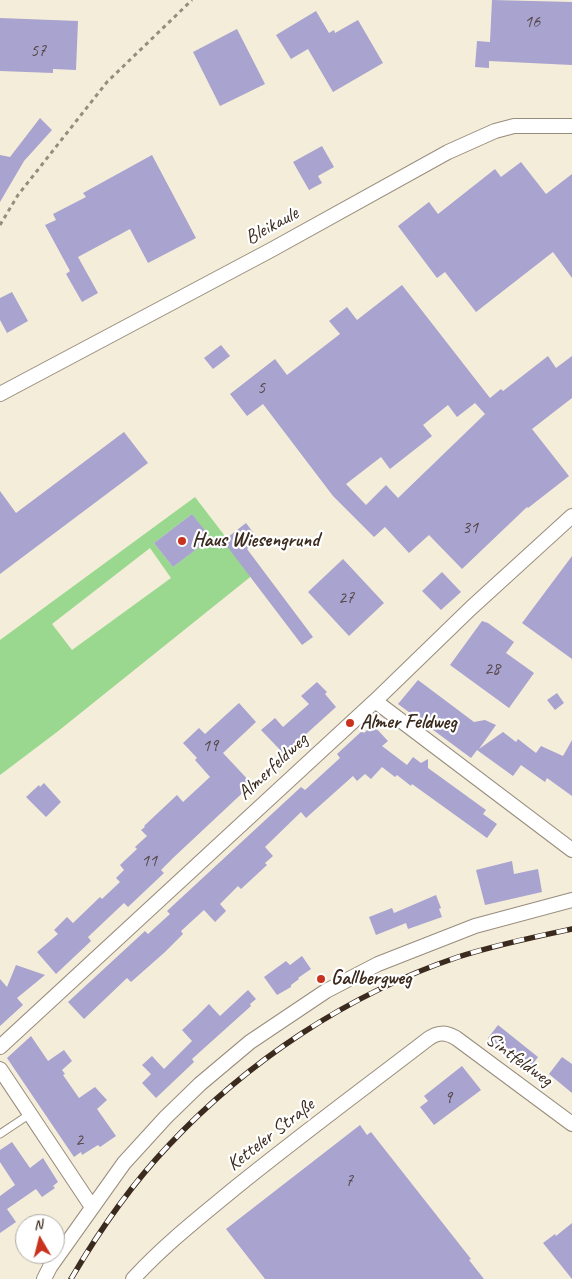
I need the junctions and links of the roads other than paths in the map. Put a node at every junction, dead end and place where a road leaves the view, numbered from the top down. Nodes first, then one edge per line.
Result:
1 (572, 126) edge
2 (0, 394) edge
3 (572, 516) edge
4 (375, 700) junction
5 (572, 850) edge
6 (572, 900) edge
7 (441, 1034) joint
8 (0, 1047) edge
9 (0, 1068) edge
10 (30, 1114) junction
11 (572, 1124) edge
12 (0, 1134) edge
13 (92, 1207) junction
14 (44, 1279) edge
15 (133, 1279) edge

1 - 2 street, Bleikaule
3 - 4 street, Almerfeldweg
4 - 5 street
4 - 8 street, Almerfeldweg
6 - 13 street
7 - 11 street, Sintfeldweg
7 - 15 street, Ketteler Straße
9 - 10 street
10 - 12 lane
10 - 13 street
13 - 14 street

